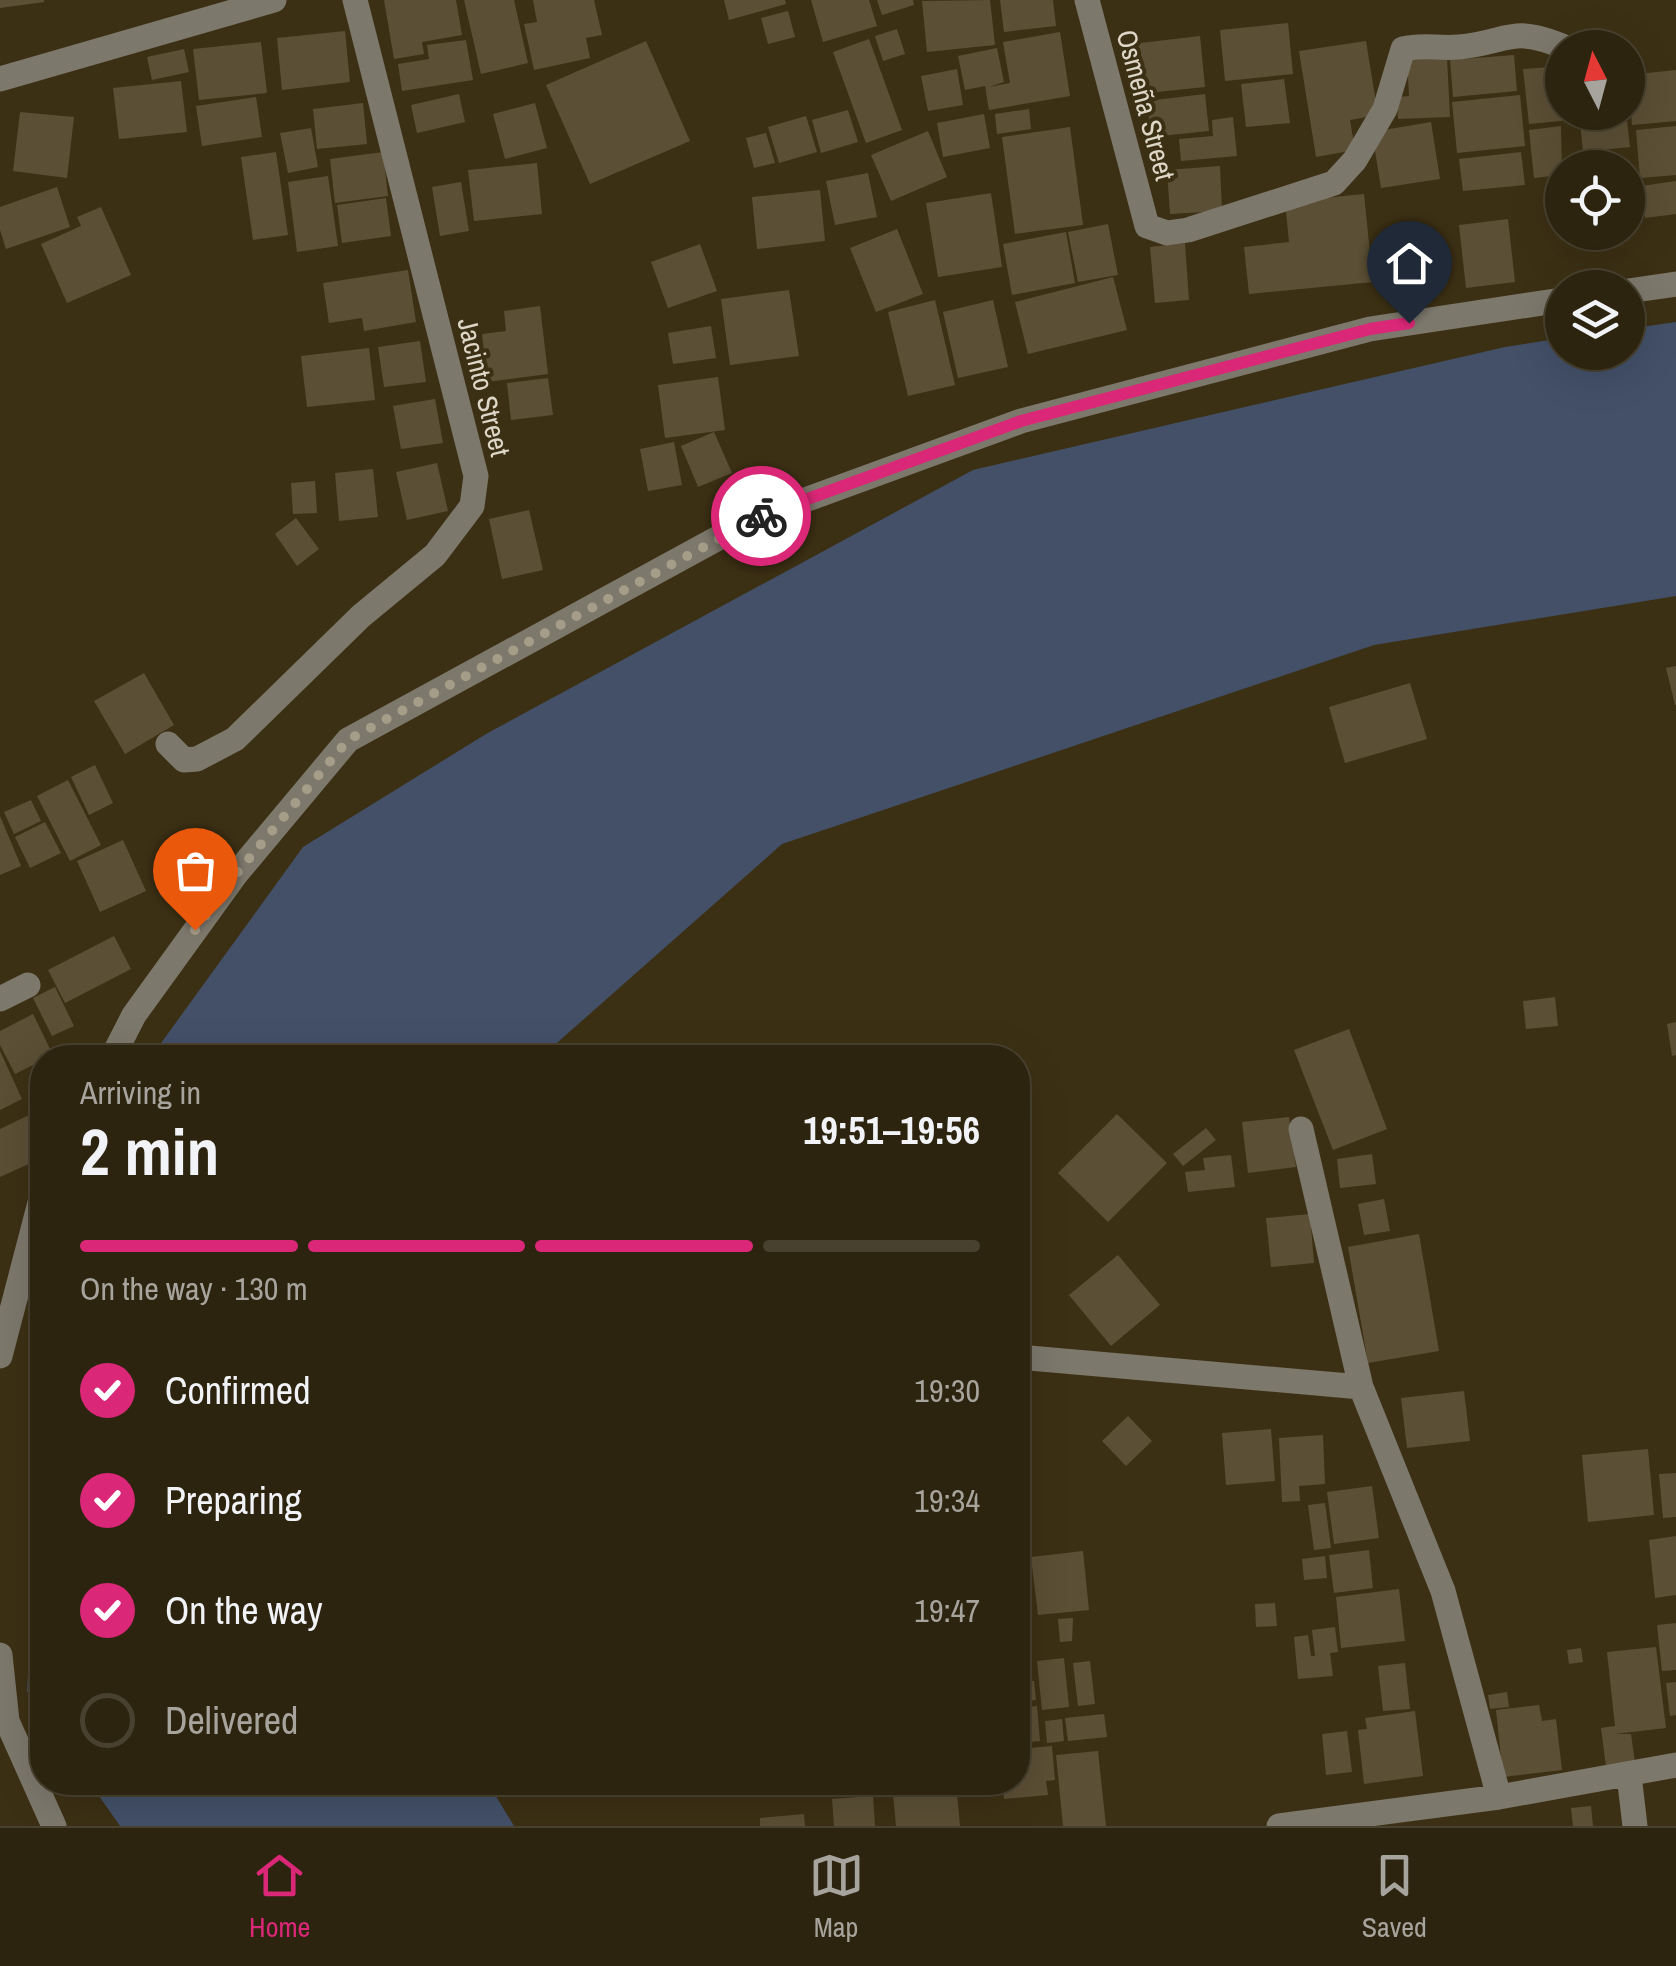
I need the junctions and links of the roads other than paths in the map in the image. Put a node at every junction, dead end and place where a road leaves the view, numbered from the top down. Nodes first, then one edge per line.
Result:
1 (274, 0) edge
2 (355, 0) edge
3 (1086, 0) edge
4 (1545, 39) edge
5 (0, 79) edge
6 (1676, 284) edge
7 (1645, 289) edge
8 (1545, 303) edge
9 (168, 744) dead end
10 (28, 985) dead end
11 (0, 1000) edge
12 (119, 1045) edge
13 (1301, 1129) dead end
14 (30, 1241) edge
15 (0, 1356) edge
16 (1030, 1358) edge
17 (1361, 1387) junction
18 (0, 1655) edge
19 (1676, 1765) edge
20 (30, 1772) edge
21 (1629, 1775) junction
22 (40, 1795) edge
23 (1499, 1798) junction
24 (54, 1826) edge
25 (1279, 1826) edge
26 (1636, 1826) edge

1 - 5 street
2 - 9 street, Jacinto Street
3 - 4 street, Osmeña Street
6 - 7 street
8 - 12 street
10 - 11 street
13 - 17 street
14 - 15 street
16 - 17 street
17 - 23 street
18 - 20 street
19 - 21 street
21 - 23 street
21 - 26 street
22 - 24 street
23 - 25 street

